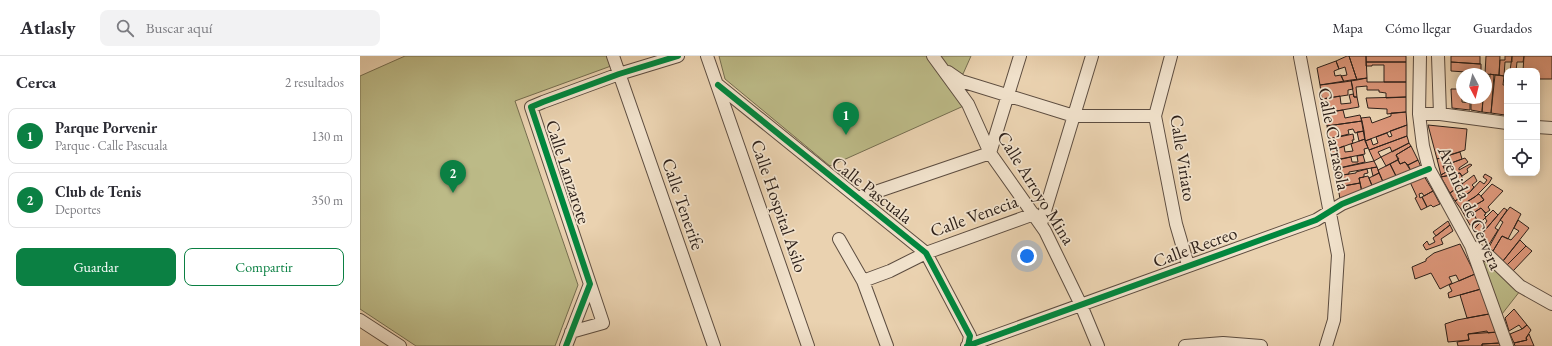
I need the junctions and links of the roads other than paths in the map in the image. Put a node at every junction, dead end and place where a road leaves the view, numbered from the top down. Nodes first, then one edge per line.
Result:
1 (613, 56) edge
2 (678, 56) edge
3 (707, 56) edge
4 (932, 56) edge
5 (1020, 56) edge
6 (1092, 56) edge
7 (1171, 56) edge
8 (1300, 56) edge
9 (1420, 56) edge
10 (1438, 56) edge
11 (943, 69) junction
12 (619, 74) junction
13 (718, 86) junction
14 (1008, 95) junction
15 (1419, 114) junction
16 (1440, 114) junction
17 (1074, 116) junction
18 (1155, 116) junction
19 (1504, 123) edge
20 (1540, 127) edge
21 (1552, 128) edge
22 (990, 153) junction
23 (1429, 169) junction
24 (858, 198) junction
25 (1330, 212) junction
26 (1034, 214) junction
27 (1041, 224) junction
28 (839, 239) dead end
29 (1471, 246) junction
30 (926, 253) junction
31 (1188, 265) junction
32 (863, 281) junction
33 (590, 284) junction
34 (1552, 304) edge
35 (1081, 305) junction
36 (360, 320) edge
37 (571, 332) junction
38 (1217, 345) edge
39 (400, 346) edge
40 (566, 346) edge
41 (714, 346) edge
42 (808, 346) edge
43 (887, 346) edge
44 (967, 346) edge
45 (1098, 346) edge
46 (1185, 346) edge
47 (1260, 346) edge
48 (1326, 346) edge
49 (1508, 346) edge

1 - 12 street, Calle Tenerife
2 - 12 street, Calle Lanzarote
3 - 13 street, Calle Hospital Asilo
4 - 11 street, Calle Arroyo Mina
5 - 14 street
6 - 17 street
7 - 18 street, Calle Viriato
8 - 25 street, Calle Carrasola
9 - 15 street, Avenida de Cervera
10 - 16 street
11 - 14 street
11 - 22 street, Calle Arroyo Mina
12 - 33 street, Calle Lanzarote
12 - 41 street, Calle Tenerife
13 - 24 street, Calle Pascuala
13 - 42 street, Calle Hospital Asilo
14 - 17 street
14 - 22 street
15 - 16 street
15 - 23 street, Avenida de Cervera
16 - 19 street
17 - 18 street
17 - 27 street
18 - 31 street, Calle Viriato
20 - 21 street
22 - 24 street
22 - 26 street, Calle Arroyo Mina
23 - 25 street, Calle Recreo
23 - 29 street, Avenida de Cervera
24 - 30 street, Calle Pascuala
25 - 31 street, Calle Recreo
25 - 48 street, Calle Carrasola
26 - 27 street, Calle Arroyo Mina
26 - 30 street, Calle Venecia
27 - 35 street, Calle Arroyo Mina
28 - 32 street
29 - 34 street
29 - 49 street, Avenida de Cervera
30 - 32 street, Calle Venecia
30 - 44 street, Calle Pascuala
31 - 35 street, Calle Recreo
32 - 43 street
33 - 37 street
33 - 37 street, Calle Lanzarote
35 - 44 street, Calle Recreo
35 - 45 street, Calle Arroyo Mina
36 - 39 street
37 - 40 street
38 - 46 street
38 - 47 street

